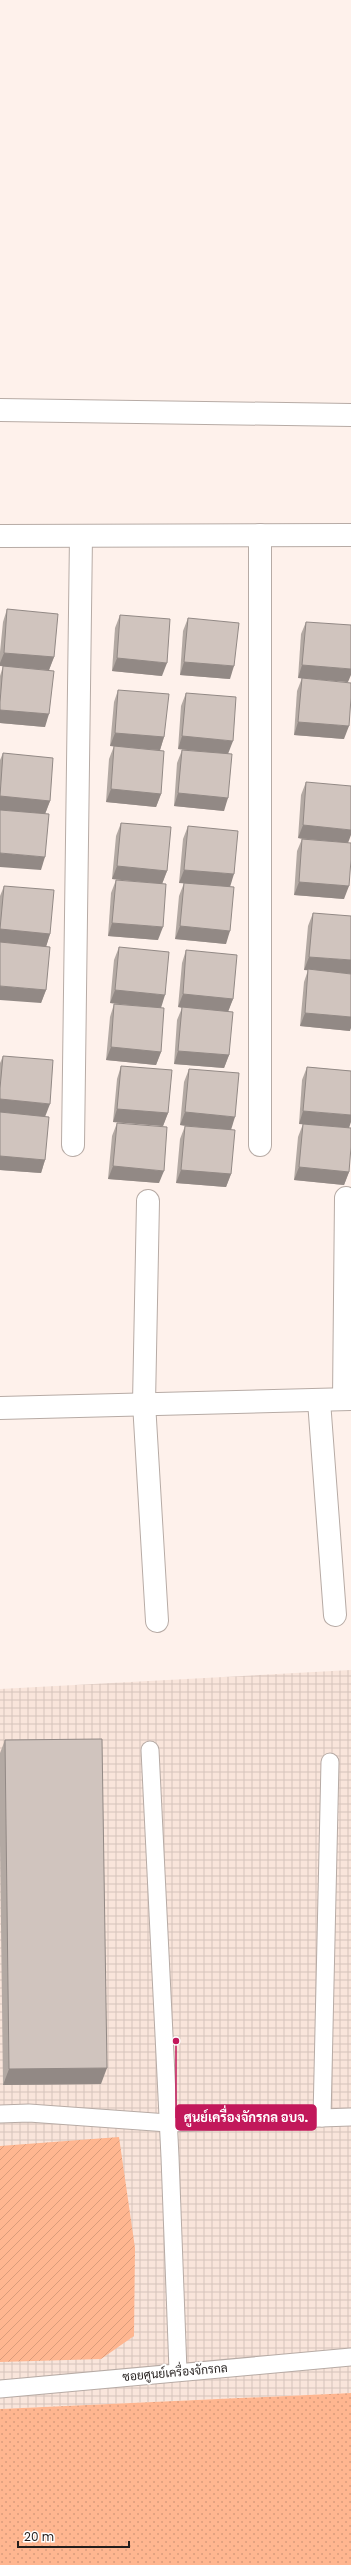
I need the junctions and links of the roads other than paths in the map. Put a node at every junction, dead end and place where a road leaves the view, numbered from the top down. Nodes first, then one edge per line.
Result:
1 (0, 410) edge
2 (351, 415) edge
3 (260, 535) junction
4 (351, 535) edge
5 (0, 536) edge
6 (81, 536) junction
7 (73, 1145) dead end
8 (260, 1145) dead end
9 (346, 1198) dead end
10 (148, 1201) dead end
11 (347, 1399) edge
12 (319, 1401) junction
13 (144, 1403) junction
14 (0, 1408) edge
15 (335, 1615) dead end
16 (157, 1621) dead end
17 (150, 1750) dead end
18 (330, 1762) dead end
19 (0, 2114) edge
20 (351, 2117) edge
21 (322, 2118) junction
22 (168, 2123) junction
23 (351, 2357) edge
24 (178, 2371) junction
25 (0, 2389) edge

1 - 2 street
3 - 4 street
3 - 6 street
3 - 8 street
5 - 6 street
6 - 7 street
9 - 11 street
10 - 13 street
11 - 12 street
12 - 13 street
12 - 15 street
13 - 14 street
13 - 16 street
17 - 22 lane
18 - 21 lane
19 - 22 lane
20 - 21 lane
21 - 22 lane
22 - 24 lane
23 - 24 lane, ซอยศูนย์เครื่องจักรกล
24 - 25 lane, ซอยศูนย์เครื่องจักรกล

